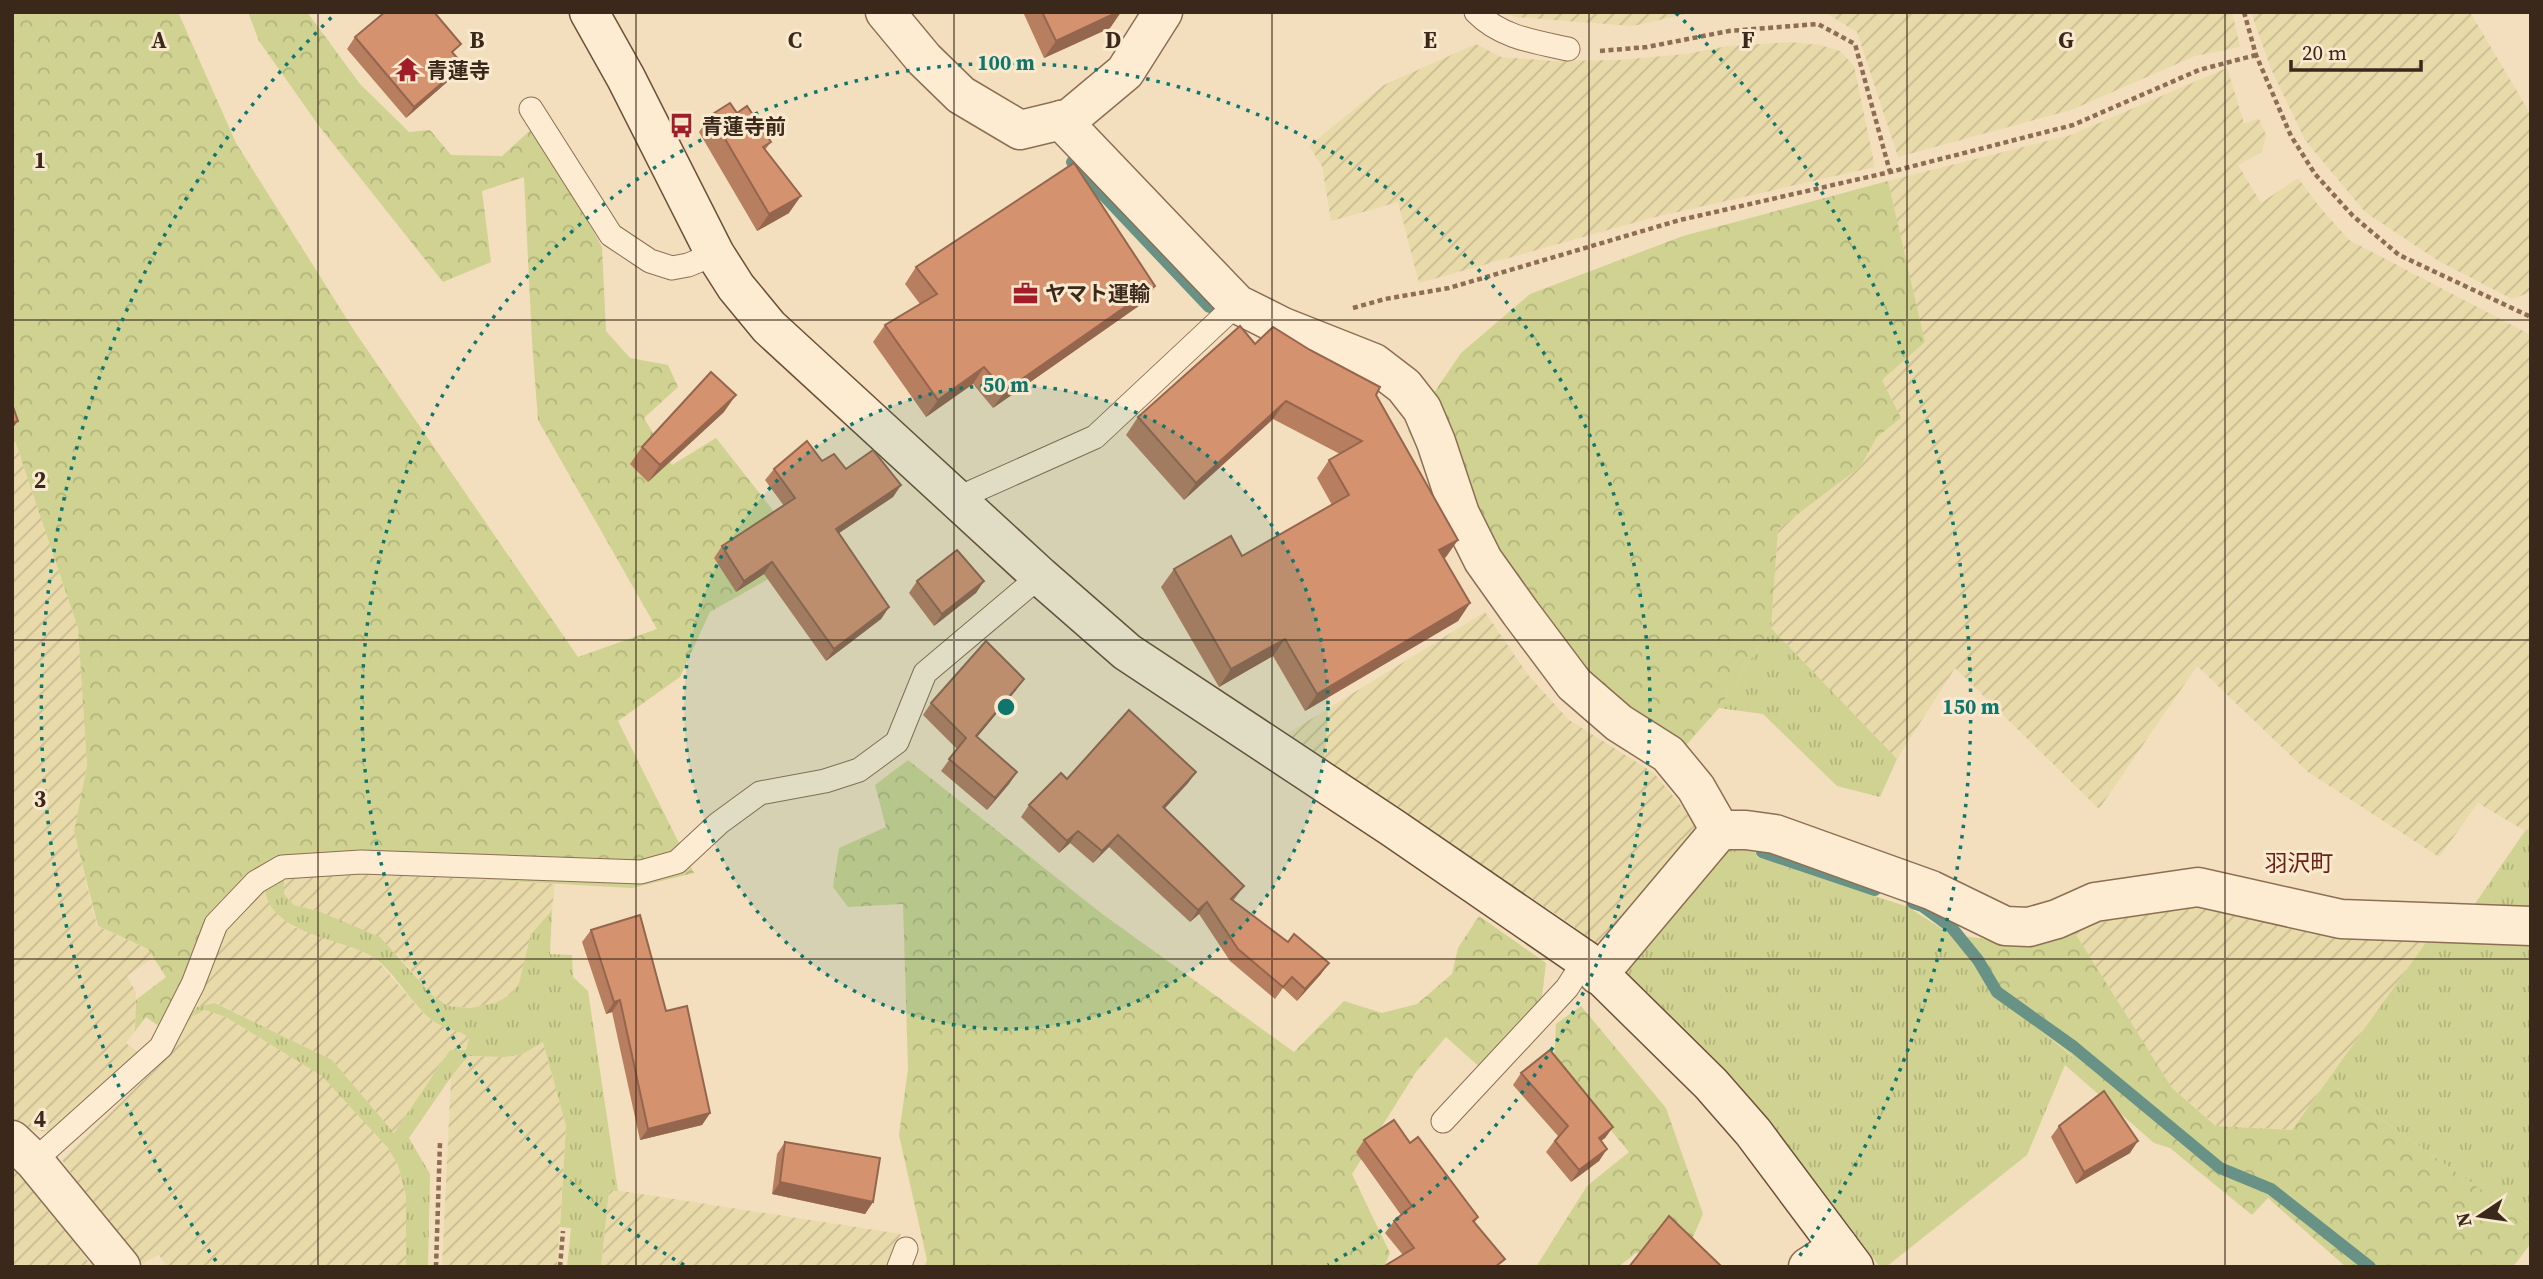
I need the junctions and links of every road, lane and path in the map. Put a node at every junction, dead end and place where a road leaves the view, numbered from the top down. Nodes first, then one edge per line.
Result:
1 (589, 12) edge
2 (885, 12) edge
3 (1163, 12) edge
4 (1475, 12) edge
5 (2244, 12) edge
6 (1568, 49) joint
7 (2256, 55) junction
8 (531, 109) dead end
9 (1061, 120) junction
10 (1890, 172) junction
11 (715, 254) junction
12 (1237, 304) junction
13 (1347, 310) dead end
14 (2531, 317) edge
15 (956, 499) junction
16 (1040, 576) junction
17 (1720, 830) junction
18 (2531, 926) edge
19 (1592, 967) junction
20 (1443, 1121) dead end
21 (440, 1142) dead end
22 (23, 1150) edge
23 (563, 1231) dead end
24 (1834, 1260) edge
25 (121, 1267) edge
26 (436, 1267) edge
27 (560, 1267) edge

1 - 11 street
2 - 9 street
3 - 9 street
4 - 6 lane
5 - 7 path
6 - 10 path
7 - 10 path
7 - 14 path
8 - 11 lane
9 - 12 street
10 - 13 path
11 - 15 street
12 - 15 lane
12 - 17 street
15 - 16 street
16 - 19 street
16 - 22 lane
17 - 18 street
17 - 19 street
19 - 20 lane
19 - 24 street
21 - 26 path
22 - 25 street
23 - 27 path

